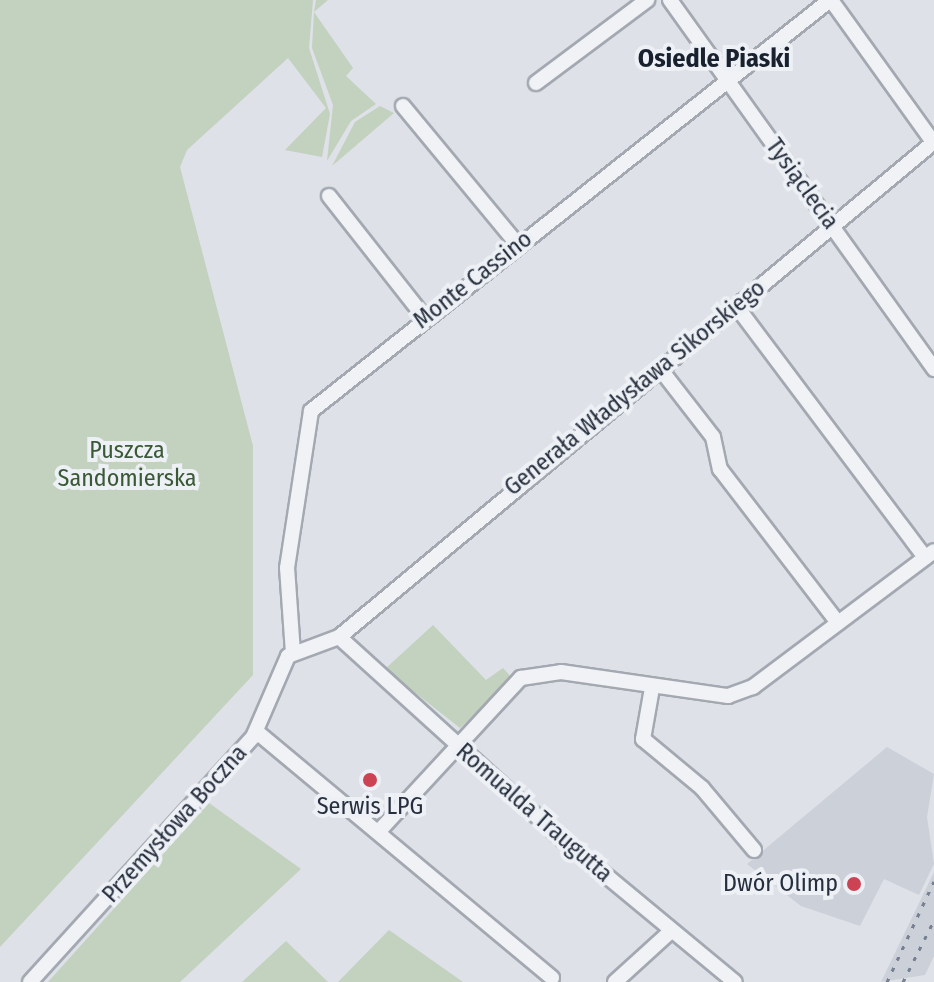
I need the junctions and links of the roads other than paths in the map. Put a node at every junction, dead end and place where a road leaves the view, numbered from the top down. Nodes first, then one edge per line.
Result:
1 (647, 0) edge
2 (670, 0) edge
3 (830, 0) edge
4 (727, 80) junction
5 (536, 83) dead end
6 (403, 106) dead end
7 (934, 142) edge
8 (329, 196) dead end
9 (832, 227) junction
10 (517, 244) junction
11 (737, 307) junction
12 (425, 318) junction
13 (934, 369) edge
14 (661, 370) junction
15 (930, 554) edge
16 (838, 623) junction
17 (339, 637) junction
18 (293, 653) junction
19 (652, 688) junction
20 (257, 732) junction
21 (456, 743) junction
22 (381, 829) junction
23 (754, 850) dead end
24 (671, 931) junction
25 (552, 978) dead end
26 (30, 982) edge
27 (615, 982) edge
28 (735, 982) edge

1 - 5 street
2 - 4 street, Tysiąclecia
3 - 4 street, Monte Cassino
3 - 7 street
4 - 9 street, Tysiąclecia
4 - 10 street, Monte Cassino
6 - 10 street
7 - 9 street, Generała Władysława Sikorskiego
8 - 12 street
9 - 11 street, Generała Władysława Sikorskiego
9 - 13 street, Tysiąclecia
10 - 12 street, Monte Cassino
11 - 14 street, Generała Władysława Sikorskiego
11 - 15 street
12 - 18 street, Monte Cassino
14 - 16 street
14 - 17 street, Generała Władysława Sikorskiego
15 - 16 street
16 - 19 street
17 - 18 street
17 - 21 street, Romualda Traugutta
18 - 20 street, Przemysłowa Boczna
19 - 21 street
19 - 23 street
20 - 22 street
20 - 26 street, Przemysłowa Boczna
21 - 22 street
21 - 24 street, Romualda Traugutta
22 - 25 street
24 - 27 street
24 - 28 street, Romualda Traugutta

